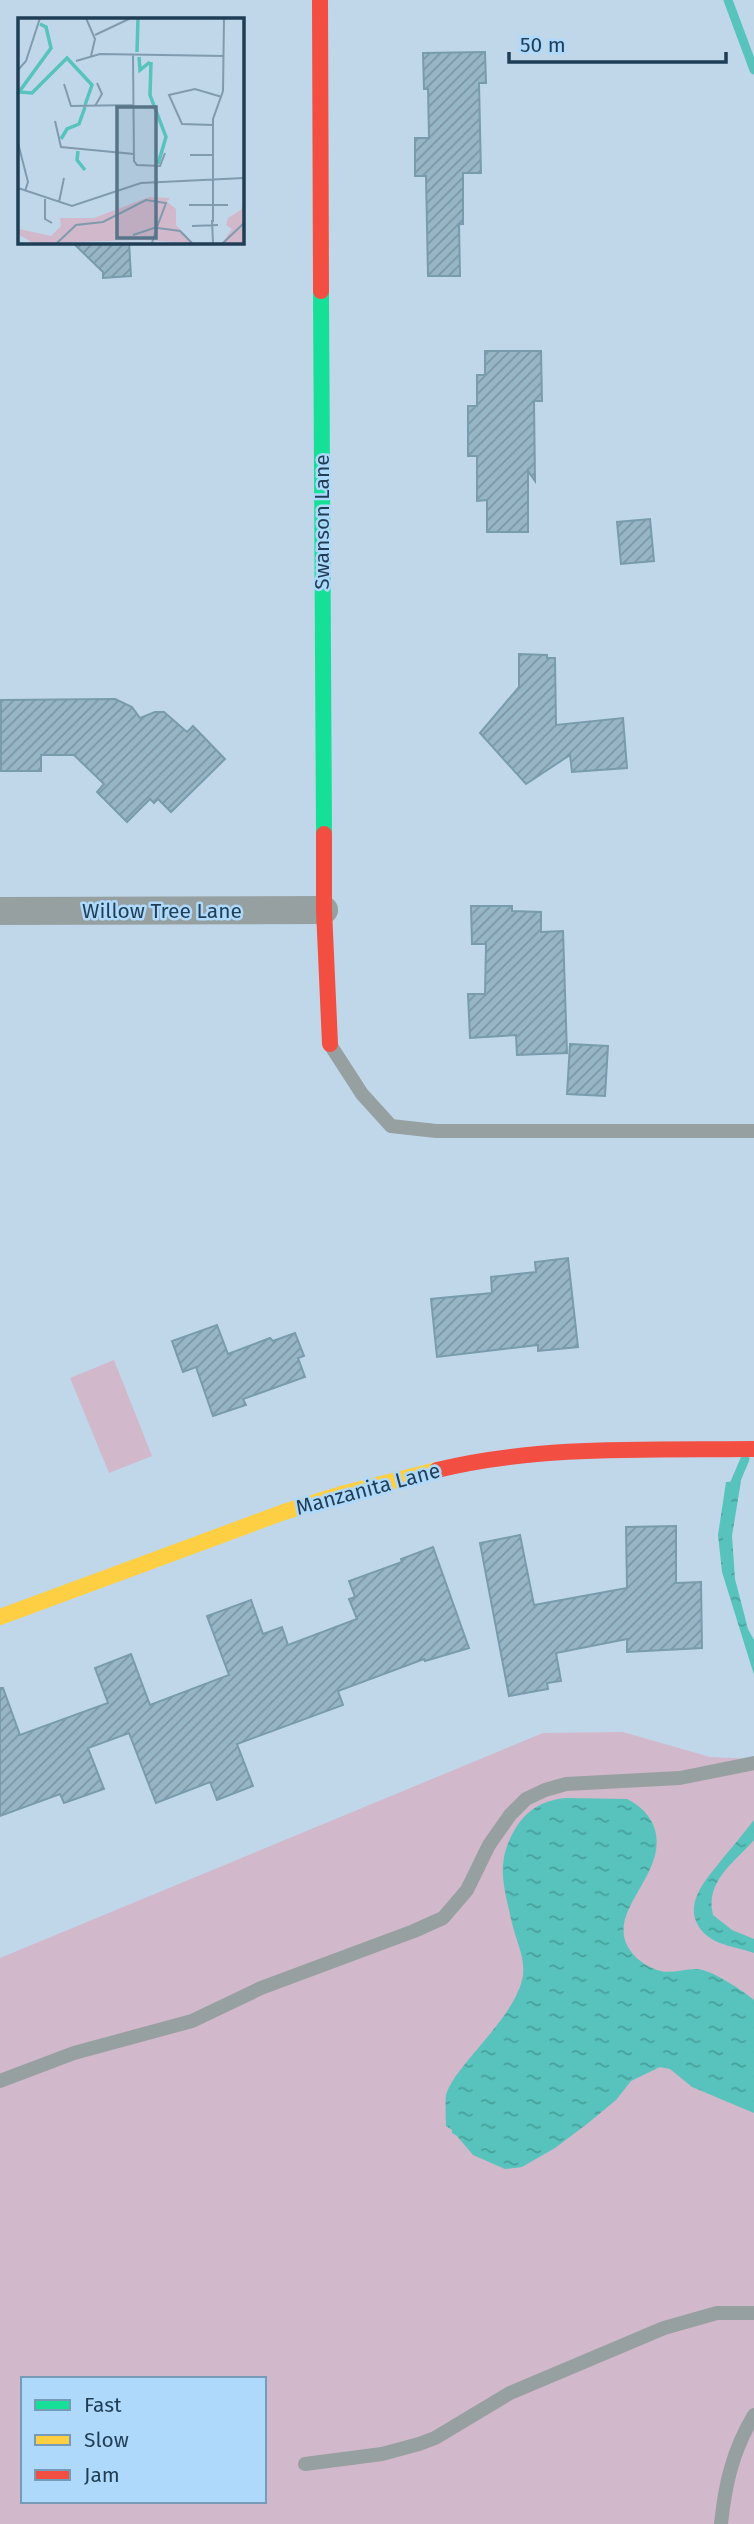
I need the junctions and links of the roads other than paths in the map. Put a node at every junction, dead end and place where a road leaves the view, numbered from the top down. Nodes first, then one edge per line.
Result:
1 (320, 0) edge
2 (324, 910) junction
3 (0, 911) edge
4 (330, 1045) joint
5 (754, 1131) edge
6 (754, 1449) edge
7 (0, 1617) edge
8 (754, 1763) edge
9 (0, 2081) edge
10 (754, 2312) edge
11 (754, 2415) edge
12 (306, 2464) dead end
13 (721, 2524) edge

1 - 2 street, Swanson Lane
2 - 3 street, Willow Tree Lane
2 - 4 street, Swanson Lane
4 - 5 lane
6 - 7 street, Manzanita Lane
8 - 9 lane
10 - 12 lane
11 - 13 lane

